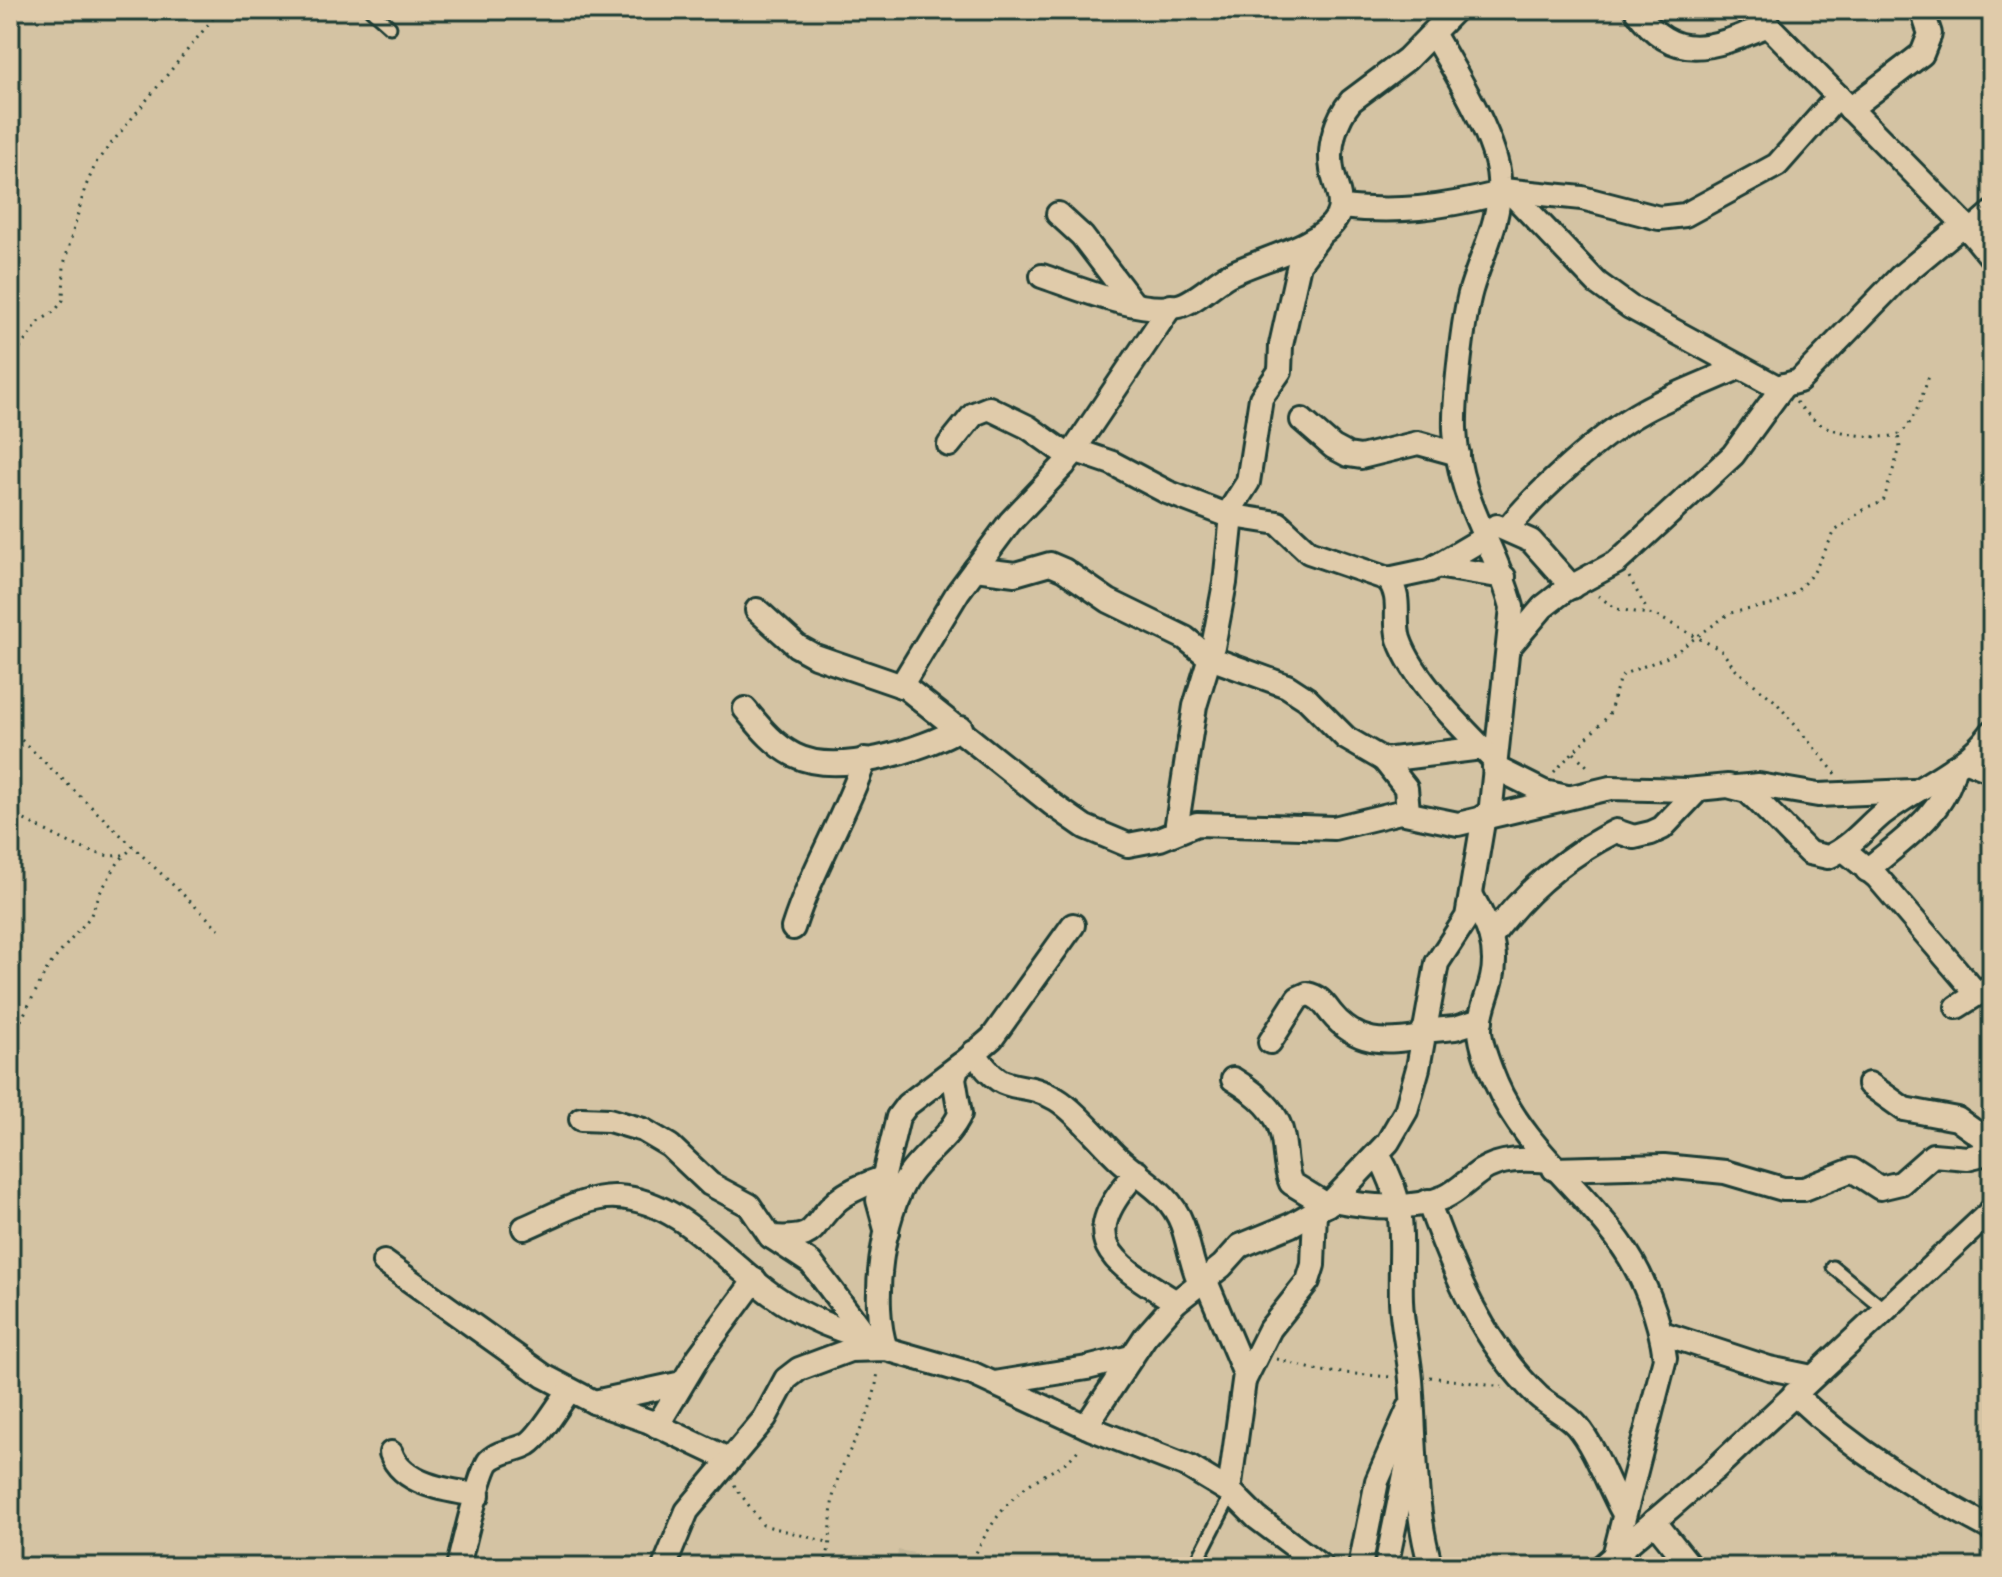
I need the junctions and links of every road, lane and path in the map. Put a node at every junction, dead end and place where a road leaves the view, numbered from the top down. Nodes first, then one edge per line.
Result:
1 (220, 10) edge
2 (371, 10) edge
3 (1455, 10) edge
4 (1636, 10) edge
5 (1922, 10) edge
6 (1760, 18) edge
7 (390, 27) dead end
8 (1434, 35) junction
9 (1844, 102) junction
10 (1501, 191) junction
11 (1340, 207) junction
12 (1992, 213) edge
13 (1058, 214) dead end
14 (1967, 228) junction
15 (1325, 230) junction
16 (1274, 256) junction
17 (1992, 258) edge
18 (1042, 276) dead end
19 (1292, 292) junction
20 (1133, 303) junction
21 (1171, 306) junction
22 (10, 361) edge
23 (1740, 367) junction
24 (1929, 376) dead end
25 (1781, 390) junction
26 (1302, 420) dead end
27 (1898, 434) junction
28 (949, 445) dead end
29 (1072, 454) junction
30 (1458, 454) junction
31 (1474, 515) junction
32 (1230, 516) junction
33 (1507, 529) junction
34 (1484, 538) junction
35 (1617, 562) junction
36 (1436, 566) junction
37 (975, 569) junction
38 (1504, 577) junction
39 (1388, 579) junction
40 (1575, 585) junction
41 (757, 610) dead end
42 (1648, 612) junction
43 (1694, 638) junction
44 (1510, 646) junction
45 (1210, 658) junction
46 (901, 686) junction
47 (745, 709) dead end
48 (961, 728) junction
49 (10, 729) edge
50 (1992, 732) edge
51 (865, 759) junction
52 (1490, 759) junction
53 (1384, 760) junction
54 (1959, 763) junction
55 (1992, 771) edge
56 (1731, 787) junction
57 (1699, 789) junction
58 (1542, 791) junction
59 (1914, 791) junction
60 (1856, 795) junction
61 (1568, 798) junction
62 (1408, 812) junction
63 (10, 814) edge
64 (1487, 816) junction
65 (1176, 830) junction
66 (133, 847) junction
67 (1843, 849) junction
68 (1867, 870) junction
69 (1473, 898) junction
70 (1073, 925) dead end
71 (793, 928) dead end
72 (219, 929) dead end
73 (1491, 937) junction
74 (1984, 990) edge
75 (1957, 1007) dead end
76 (1481, 1020) junction
77 (1422, 1034) junction
78 (10, 1042) edge
79 (1270, 1042) dead end
80 (968, 1058) junction
81 (1233, 1079) dead end
82 (1869, 1084) dead end
83 (581, 1119) dead end
84 (1992, 1144) edge
85 (1992, 1152) edge
86 (1378, 1154) junction
87 (1551, 1165) junction
88 (1137, 1172) junction
89 (884, 1177) junction
90 (1428, 1201) junction
91 (1400, 1204) junction
92 (1325, 1205) junction
93 (1992, 1210) edge
94 (524, 1228) dead end
95 (887, 1234) junction
96 (770, 1236) junction
97 (384, 1262) dead end
98 (1833, 1267) dead end
99 (755, 1280) junction
100 (1202, 1281) junction
101 (1177, 1301) junction
102 (1884, 1309) junction
103 (1222, 1319) junction
104 (1662, 1333) junction
105 (879, 1344) junction
106 (1262, 1347) junction
107 (1131, 1357) junction
108 (1411, 1376) junction
109 (1812, 1377) junction
110 (1245, 1379) junction
111 (682, 1383) junction
112 (994, 1383) junction
113 (1532, 1389) junction
114 (570, 1390) junction
115 (1794, 1394) junction
116 (594, 1402) junction
117 (1412, 1403) junction
118 (657, 1426) junction
119 (1089, 1428) junction
120 (1413, 1442) junction
121 (391, 1453) dead end
122 (725, 1462) junction
123 (1231, 1492) junction
124 (478, 1495) junction
125 (1623, 1512) junction
126 (1654, 1521) junction
127 (1992, 1529) edge
128 (829, 1542) junction
129 (1607, 1562) edge
130 (458, 1567) edge
131 (664, 1567) edge
132 (822, 1567) edge
133 (970, 1567) edge
134 (1194, 1567) edge
135 (1322, 1567) edge
136 (1360, 1567) edge
137 (1386, 1567) edge
138 (1431, 1567) edge
139 (1691, 1567) edge

1 - 22 path
2 - 7 lane
3 - 8 street
4 - 6 street
5 - 9 street
6 - 9 street
8 - 10 street
8 - 11 street
9 - 10 street
9 - 14 street
10 - 11 street
10 - 23 street
10 - 30 street
11 - 15 street
12 - 14 street
13 - 20 street
14 - 17 street
14 - 25 street
15 - 16 street
15 - 19 street
16 - 19 street
16 - 21 street
18 - 20 street
19 - 32 street
20 - 21 street
21 - 29 street
23 - 25 street
23 - 33 street
24 - 27 path
25 - 27 path
25 - 35 street
26 - 30 street
27 - 43 path
28 - 29 street
29 - 32 street
29 - 37 street
30 - 31 street
31 - 33 street
31 - 34 street
32 - 39 street
32 - 45 street
33 - 40 street
34 - 36 street
34 - 38 street
35 - 40 street
35 - 42 path
36 - 38 street
36 - 39 street
37 - 45 street
37 - 46 street
38 - 44 street
39 - 52 street
40 - 42 path
40 - 44 street
41 - 46 street
42 - 43 path
43 - 58 path
43 - 60 path
44 - 52 street
45 - 53 street
45 - 65 street
46 - 48 street
47 - 51 street
48 - 51 street
48 - 65 street
49 - 66 path
50 - 54 street
51 - 71 street
52 - 53 street
52 - 58 street
52 - 64 street
53 - 62 street
54 - 55 street
54 - 59 street
54 - 68 street
56 - 57 street
56 - 60 street
56 - 67 street
57 - 61 street
57 - 73 street
58 - 61 street
59 - 60 street
59 - 67 street
61 - 64 street
62 - 64 street
62 - 65 street
63 - 66 path
64 - 69 street
66 - 72 path
66 - 78 path
67 - 68 street
68 - 74 street
69 - 73 street
69 - 77 street
70 - 80 street
73 - 76 street
74 - 75 street
76 - 77 street
76 - 87 street
77 - 79 street
77 - 86 street
80 - 88 street
80 - 89 street
80 - 95 street
81 - 92 street
82 - 84 street
83 - 96 street
85 - 87 street
86 - 91 street
86 - 92 street
87 - 90 street
87 - 104 street
88 - 100 street
88 - 101 street
89 - 95 street
89 - 96 street
90 - 91 street
90 - 113 street
91 - 92 street
91 - 108 street
92 - 100 street
92 - 106 street
93 - 102 street
94 - 99 street
95 - 105 street
96 - 105 street
97 - 114 street
98 - 102 lane
99 - 105 street
99 - 111 street
100 - 101 street
100 - 103 street
101 - 103 street
101 - 107 street
102 - 109 street
103 - 110 street
104 - 109 street
104 - 125 street
105 - 112 street
105 - 122 street
105 - 128 path
106 - 108 path
106 - 110 street
107 - 112 street
107 - 119 street
108 - 113 path
108 - 117 street
109 - 115 street
110 - 123 street
111 - 116 street
111 - 118 street
112 - 119 street
113 - 125 street
114 - 116 street
114 - 124 street
115 - 126 street
115 - 127 street
116 - 118 street
117 - 120 street
117 - 136 street
118 - 122 street
119 - 123 street
119 - 133 path
120 - 137 street
120 - 138 street
121 - 124 street
122 - 128 path
122 - 131 street
123 - 134 lane
123 - 135 street
124 - 130 street
125 - 129 street
126 - 129 street
126 - 139 street
128 - 132 path

